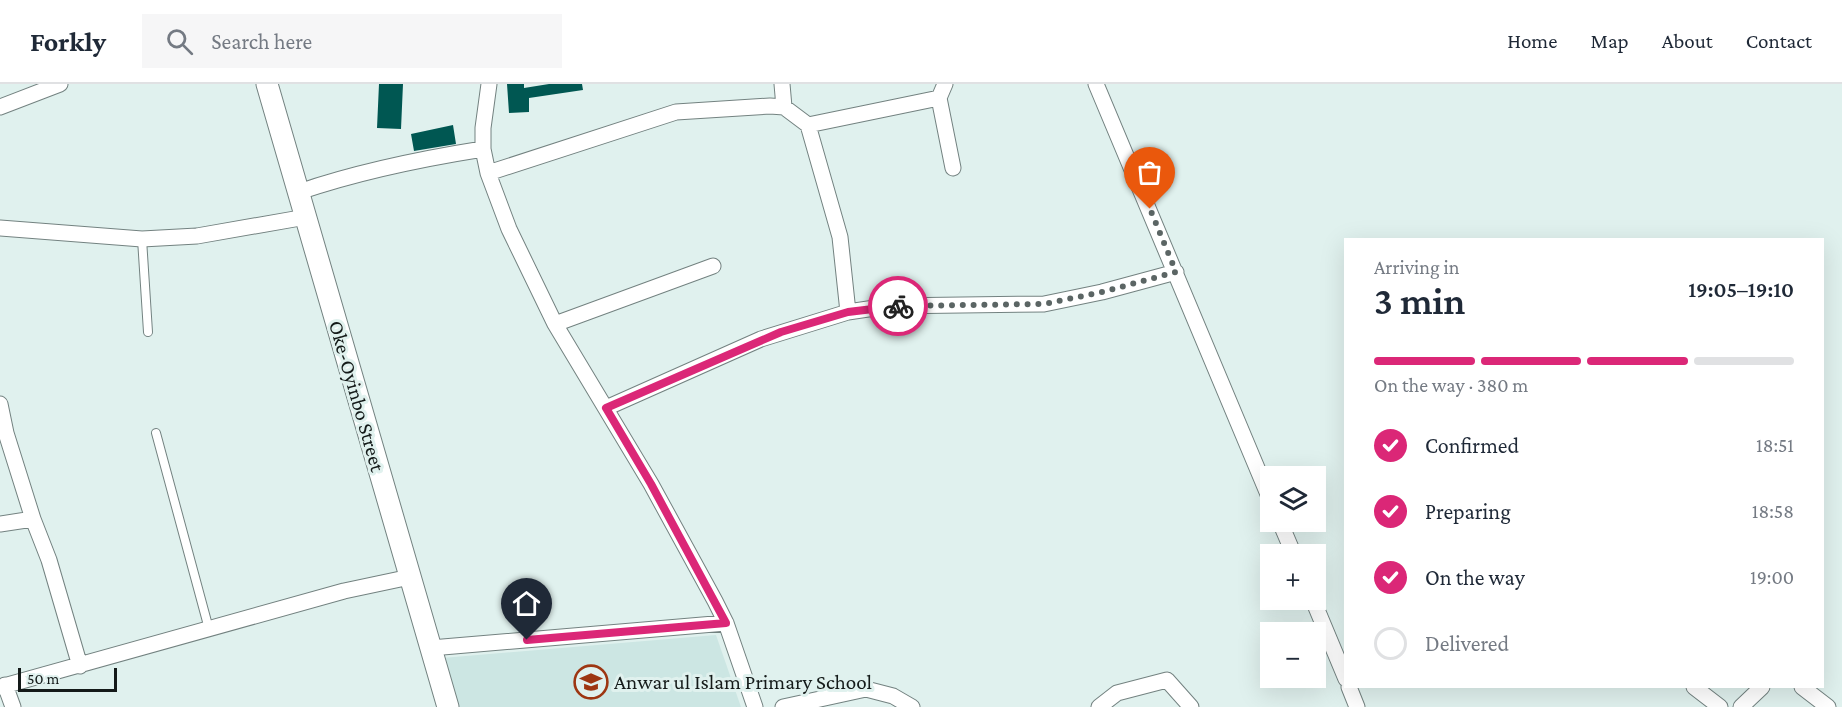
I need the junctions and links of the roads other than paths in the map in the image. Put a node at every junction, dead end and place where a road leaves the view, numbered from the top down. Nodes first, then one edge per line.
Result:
1 (60, 84) edge
2 (267, 84) edge
3 (487, 84) edge
4 (782, 84) edge
5 (1096, 84) edge
6 (942, 91) edge
7 (0, 107) edge
8 (784, 107) junction
9 (808, 125) junction
10 (483, 149) junction
11 (953, 168) dead end
12 (488, 173) junction
13 (299, 192) junction
14 (306, 217) junction
15 (0, 228) edge
16 (142, 239) junction
17 (713, 266) dead end
18 (1176, 272) junction
19 (848, 312) junction
20 (555, 324) junction
21 (148, 332) dead end
22 (0, 404) edge
23 (606, 408) junction
24 (156, 433) dead end
25 (1260, 475) edge
26 (33, 519) junction
27 (0, 524) edge
28 (410, 577) junction
29 (1317, 610) edge
30 (726, 623) junction
31 (209, 629) junction
32 (431, 648) junction
33 (80, 666) junction
34 (1344, 674) edge
35 (2, 686) edge
36 (1349, 688) edge
37 (1695, 688) edge
38 (1761, 688) edge
39 (1803, 688) edge
40 (13, 707) edge
41 (448, 707) edge
42 (755, 707) edge
43 (783, 707) edge
44 (912, 707) edge
45 (1099, 707) edge
46 (1191, 707) edge
47 (1357, 707) edge
48 (1720, 707) edge
49 (1741, 707) edge
50 (1828, 707) edge

1 - 7 street
2 - 13 main road, Oke-Oyinbo Street
3 - 10 street
4 - 8 street
5 - 18 street
6 - 9 street
6 - 11 street
8 - 9 street
8 - 12 street
9 - 19 street
10 - 12 street
10 - 13 street
12 - 20 street
13 - 14 main road, Oke-Oyinbo Street
14 - 16 street
14 - 28 main road, Oke-Oyinbo Street
15 - 16 street
16 - 21 lane
17 - 20 street
18 - 19 street
18 - 25 street
19 - 23 street
20 - 23 street
22 - 26 street
23 - 30 street
24 - 31 lane
26 - 27 street
26 - 33 street
28 - 31 street
28 - 32 main road, Oke-Oyinbo Street
29 - 34 street
30 - 32 street
30 - 42 street
31 - 33 street
32 - 41 main road, Oke-Oyinbo Street
33 - 35 street
35 - 40 street
36 - 47 street
37 - 48 street
38 - 49 street
39 - 50 street
43 - 44 street
45 - 46 street

